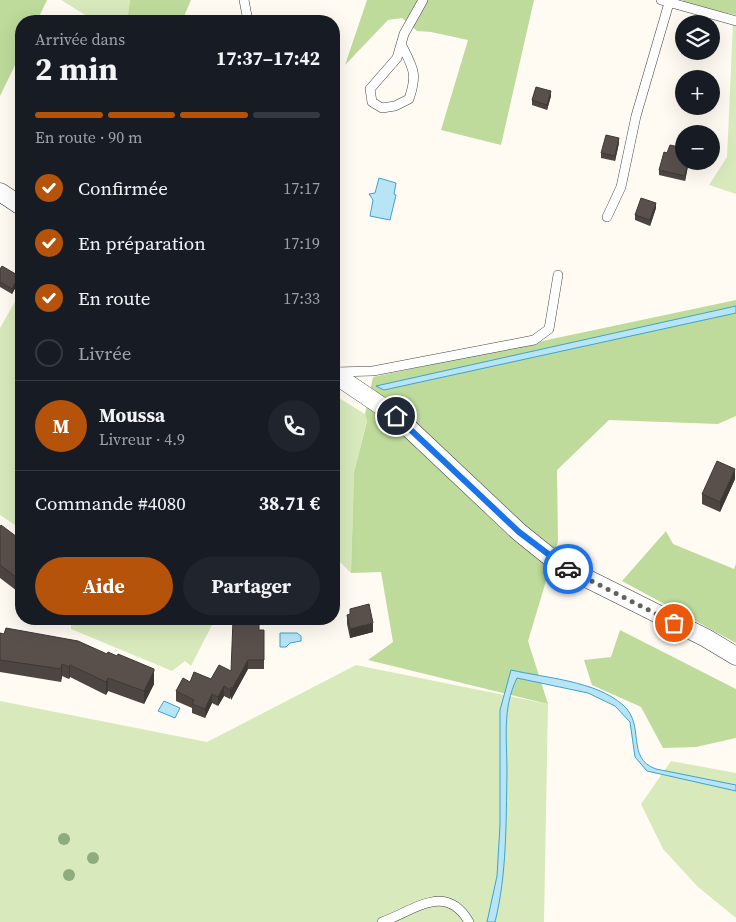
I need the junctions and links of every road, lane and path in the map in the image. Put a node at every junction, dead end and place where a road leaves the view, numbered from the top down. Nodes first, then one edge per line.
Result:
1 (244, 0) edge
2 (423, 0) edge
3 (665, 1) edge
4 (247, 15) edge
5 (736, 21) edge
6 (401, 44) junction
7 (0, 192) edge
8 (15, 202) edge
9 (607, 218) dead end
10 (558, 275) dead end
11 (340, 373) edge
12 (340, 377) edge
13 (736, 656) edge
14 (382, 922) edge
15 (470, 922) edge

1 - 4 lane
2 - 6 lane
3 - 5 lane
3 - 9 lane
6 - 6 lane
7 - 8 street
10 - 11 lane
12 - 13 street
14 - 15 lane

